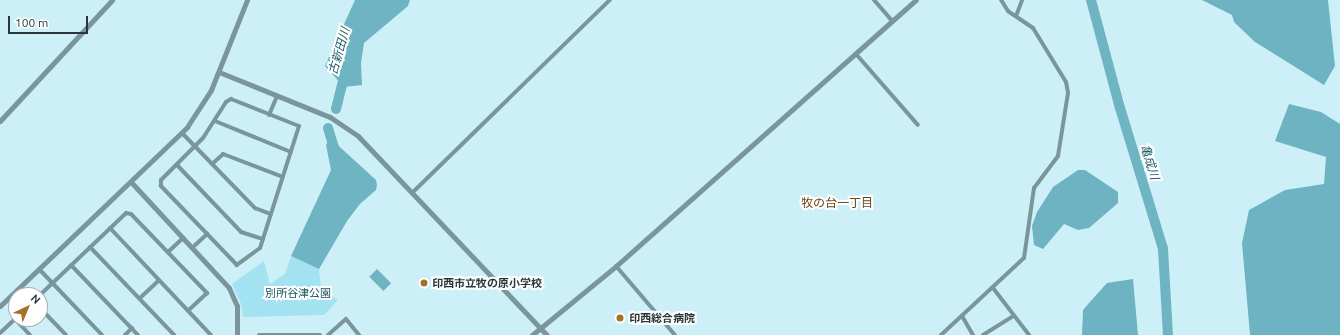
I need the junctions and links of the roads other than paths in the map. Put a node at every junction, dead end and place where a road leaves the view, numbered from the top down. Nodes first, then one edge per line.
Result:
1 (112, 0) edge
2 (247, 0) edge
3 (610, 0) edge
4 (874, 0) edge
5 (916, 0) edge
6 (1001, 0) edge
7 (1022, 0) edge
8 (1016, 16) junction
9 (892, 21) junction
10 (856, 54) junction
11 (219, 72) junction
12 (277, 96) junction
13 (269, 115) junction
14 (0, 121) edge
15 (215, 121) junction
16 (918, 125) dead end
17 (182, 133) junction
18 (196, 146) junction
19 (291, 152) junction
20 (212, 164) junction
21 (177, 165) junction
22 (283, 177) junction
23 (131, 182) junction
24 (413, 192) junction
25 (271, 214) junction
26 (110, 228) junction
27 (207, 234) junction
28 (183, 238) junction
29 (263, 239) junction
30 (90, 247) junction
31 (192, 248) junction
32 (168, 252) junction
33 (71, 265) junction
34 (616, 266) junction
35 (39, 269) junction
36 (158, 280) junction
37 (53, 283) junction
38 (48, 288) edge
39 (993, 288) junction
40 (140, 298) junction
41 (0, 306) edge
42 (188, 311) junction
43 (48, 316) edge
44 (962, 316) junction
45 (1014, 316) junction
46 (8, 325) edge
47 (23, 327) edge
48 (132, 328) junction
49 (540, 328) junction
50 (0, 333) edge
51 (30, 335) edge
52 (66, 335) edge
53 (102, 335) edge
54 (125, 335) edge
55 (138, 335) edge
56 (174, 335) edge
57 (211, 335) edge
58 (237, 335) edge
59 (259, 335) edge
60 (284, 335) edge
61 (320, 335) edge
62 (328, 335) edge
63 (359, 335) edge
64 (532, 335) edge
65 (547, 335) edge
66 (675, 335) edge
67 (941, 335) edge
68 (973, 335) edge
69 (983, 335) edge
70 (1029, 335) edge

1 - 14 street
2 - 11 street
3 - 24 street
4 - 9 street
5 - 9 street
6 - 8 street
7 - 8 street
8 - 39 street
9 - 10 street
10 - 16 street
10 - 34 street
11 - 12 street
11 - 17 street
12 - 13 street
12 - 24 street
13 - 15 street
13 - 19 street
15 - 18 street
15 - 19 street
17 - 18 street
17 - 23 street
18 - 20 street
18 - 21 street
19 - 22 street
20 - 22 street
20 - 25 street
21 - 27 street
21 - 29 street
22 - 25 street
23 - 28 street
23 - 35 street
24 - 49 street
25 - 29 street
26 - 30 street
26 - 32 street
26 - 36 street
27 - 29 street
27 - 31 street
28 - 31 street
28 - 32 street
30 - 33 street
30 - 40 street
31 - 58 street
32 - 42 street
33 - 37 street
33 - 48 street
34 - 49 street
34 - 66 street
35 - 37 street
35 - 41 street
36 - 40 street
36 - 42 street
37 - 38 street
37 - 53 street
39 - 44 street
39 - 45 street
40 - 56 street
42 - 57 street
43 - 52 street
44 - 67 street
44 - 68 street
45 - 69 street
45 - 70 street
46 - 50 street
47 - 51 street
48 - 54 street
48 - 55 street
49 - 64 street
49 - 65 street
59 - 60 street
60 - 61 street
62 - 63 street

